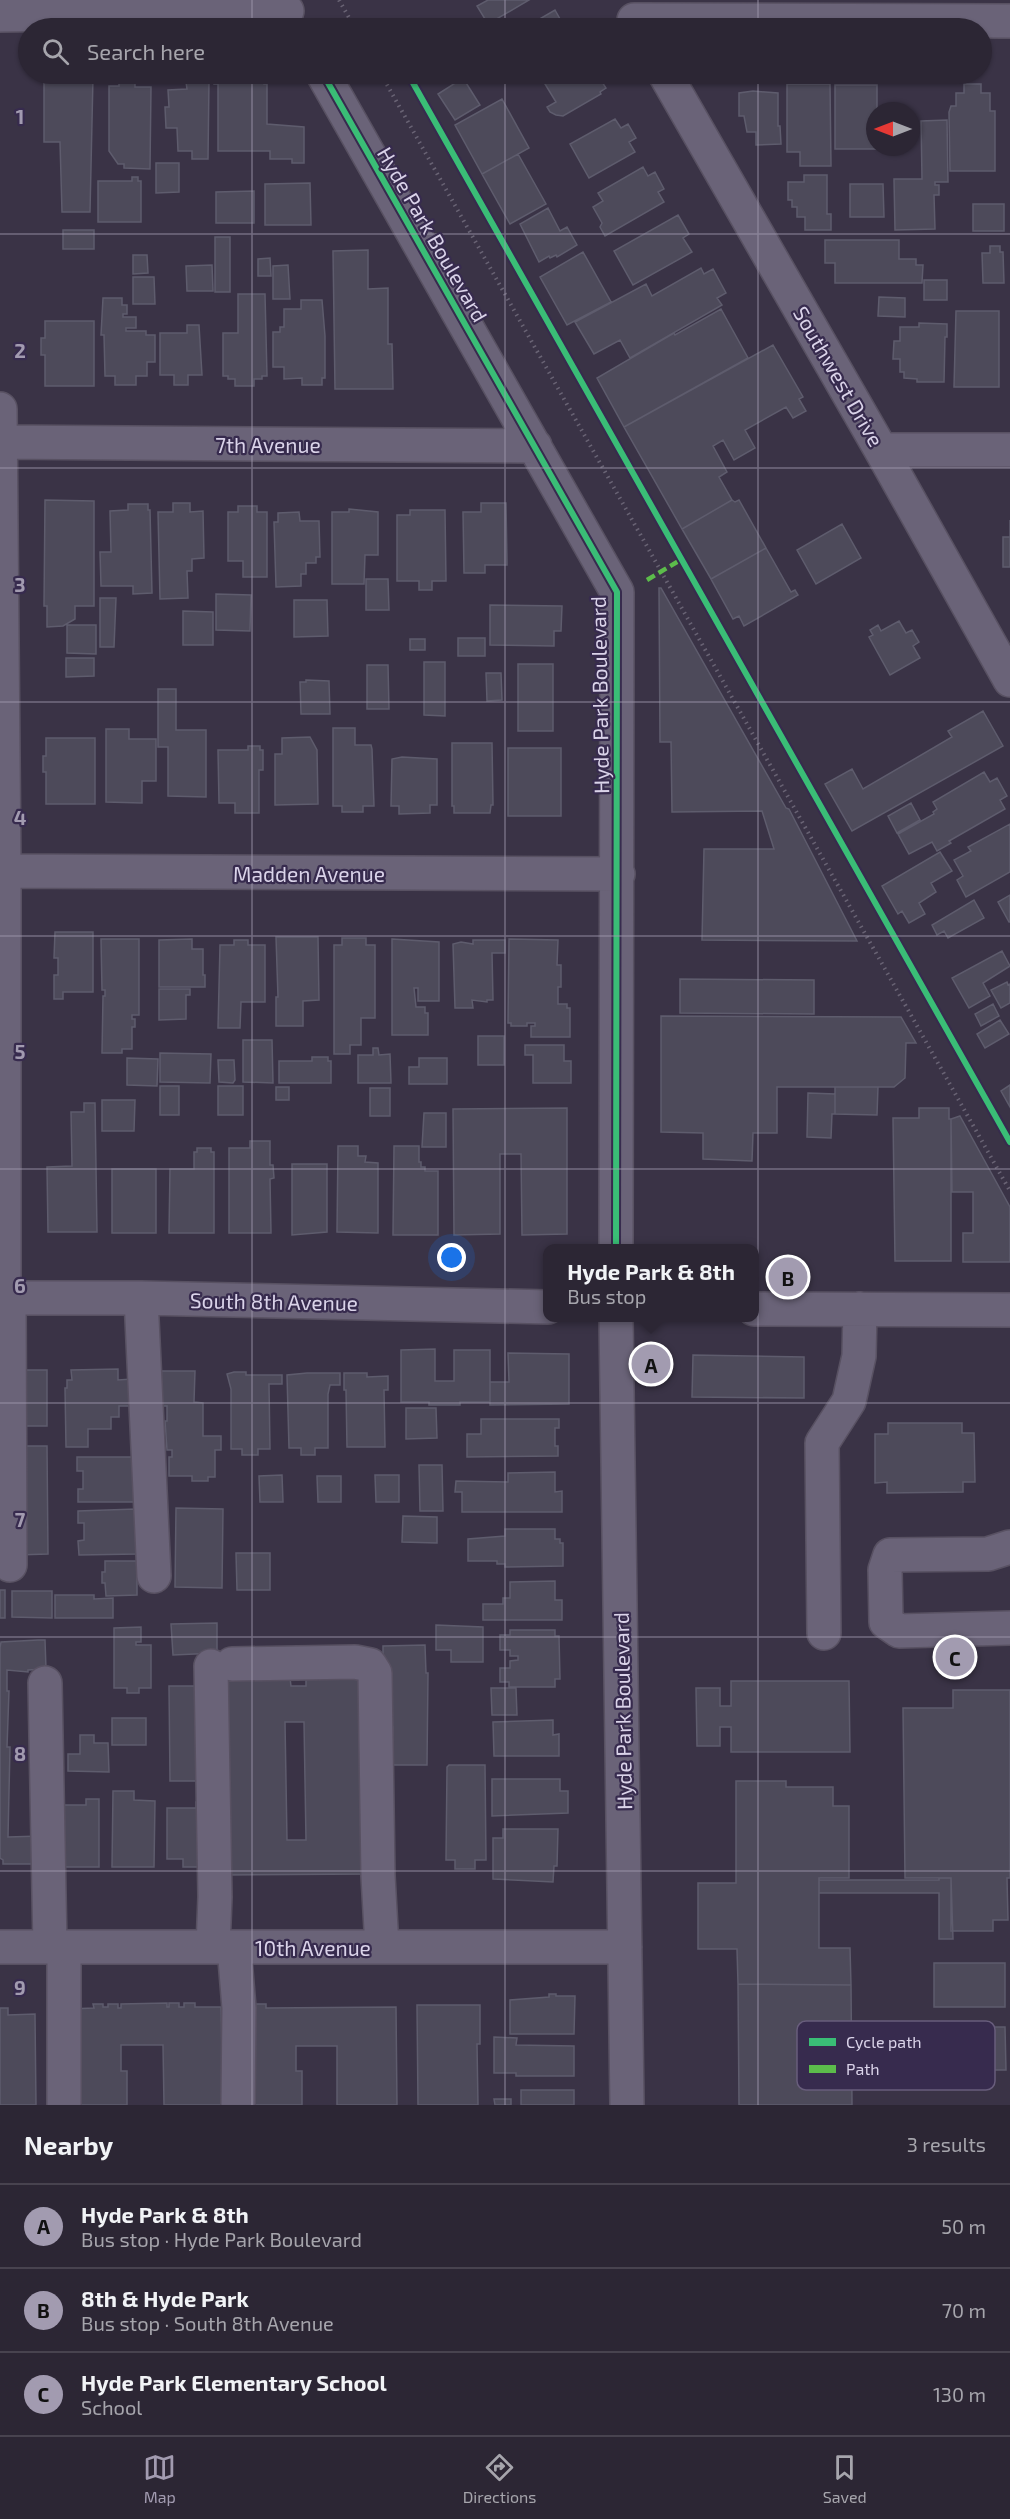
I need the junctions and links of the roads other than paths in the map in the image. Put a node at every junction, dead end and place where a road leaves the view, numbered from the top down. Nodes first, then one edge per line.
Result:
1 (288, 13) edge
2 (0, 15) edge
3 (632, 16) edge
4 (783, 18) edge
5 (992, 21) edge
6 (1010, 21) edge
7 (329, 84) edge
8 (671, 84) edge
9 (0, 409) edge
10 (0, 442) edge
11 (535, 446) junction
12 (881, 450) junction
13 (1010, 450) edge
14 (1010, 680) edge
15 (2, 872) edge
16 (618, 874) junction
17 (616, 1244) edge
18 (4, 1298) edge
19 (141, 1298) junction
20 (543, 1307) edge
21 (759, 1309) edge
22 (860, 1309) junction
23 (1010, 1310) edge
24 (616, 1322) edge
25 (1010, 1547) edge
26 (10, 1564) dead end
27 (153, 1576) dead end
28 (1010, 1628) edge
29 (824, 1633) dead end
30 (45, 1683) dead end
31 (0, 1947) edge
32 (57, 1947) junction
33 (224, 1947) junction
34 (382, 1947) junction
35 (626, 1947) junction
36 (64, 2105) edge
37 (238, 2105) edge
38 (627, 2105) edge

1 - 2 street
3 - 4 street
5 - 6 street
7 - 11 street, Hyde Park Boulevard
8 - 12 street, Southwest Drive
9 - 10 street
10 - 11 street, 7th Avenue
10 - 15 street
11 - 16 street, Hyde Park Boulevard
12 - 13 street
12 - 14 street, Southwest Drive
15 - 16 street, Madden Avenue
15 - 18 street
16 - 17 street, Hyde Park Boulevard
18 - 19 street, South 8th Avenue
18 - 26 street
19 - 20 street, South 8th Avenue
19 - 27 street
21 - 22 street
22 - 23 street
22 - 29 street
24 - 35 street, Hyde Park Boulevard
25 - 28 street
30 - 32 street
31 - 32 street, 10th Avenue
32 - 33 street, 10th Avenue
32 - 36 street
33 - 34 street, 10th Avenue
33 - 34 street
33 - 37 street
34 - 35 street, 10th Avenue
35 - 38 street, Hyde Park Boulevard

